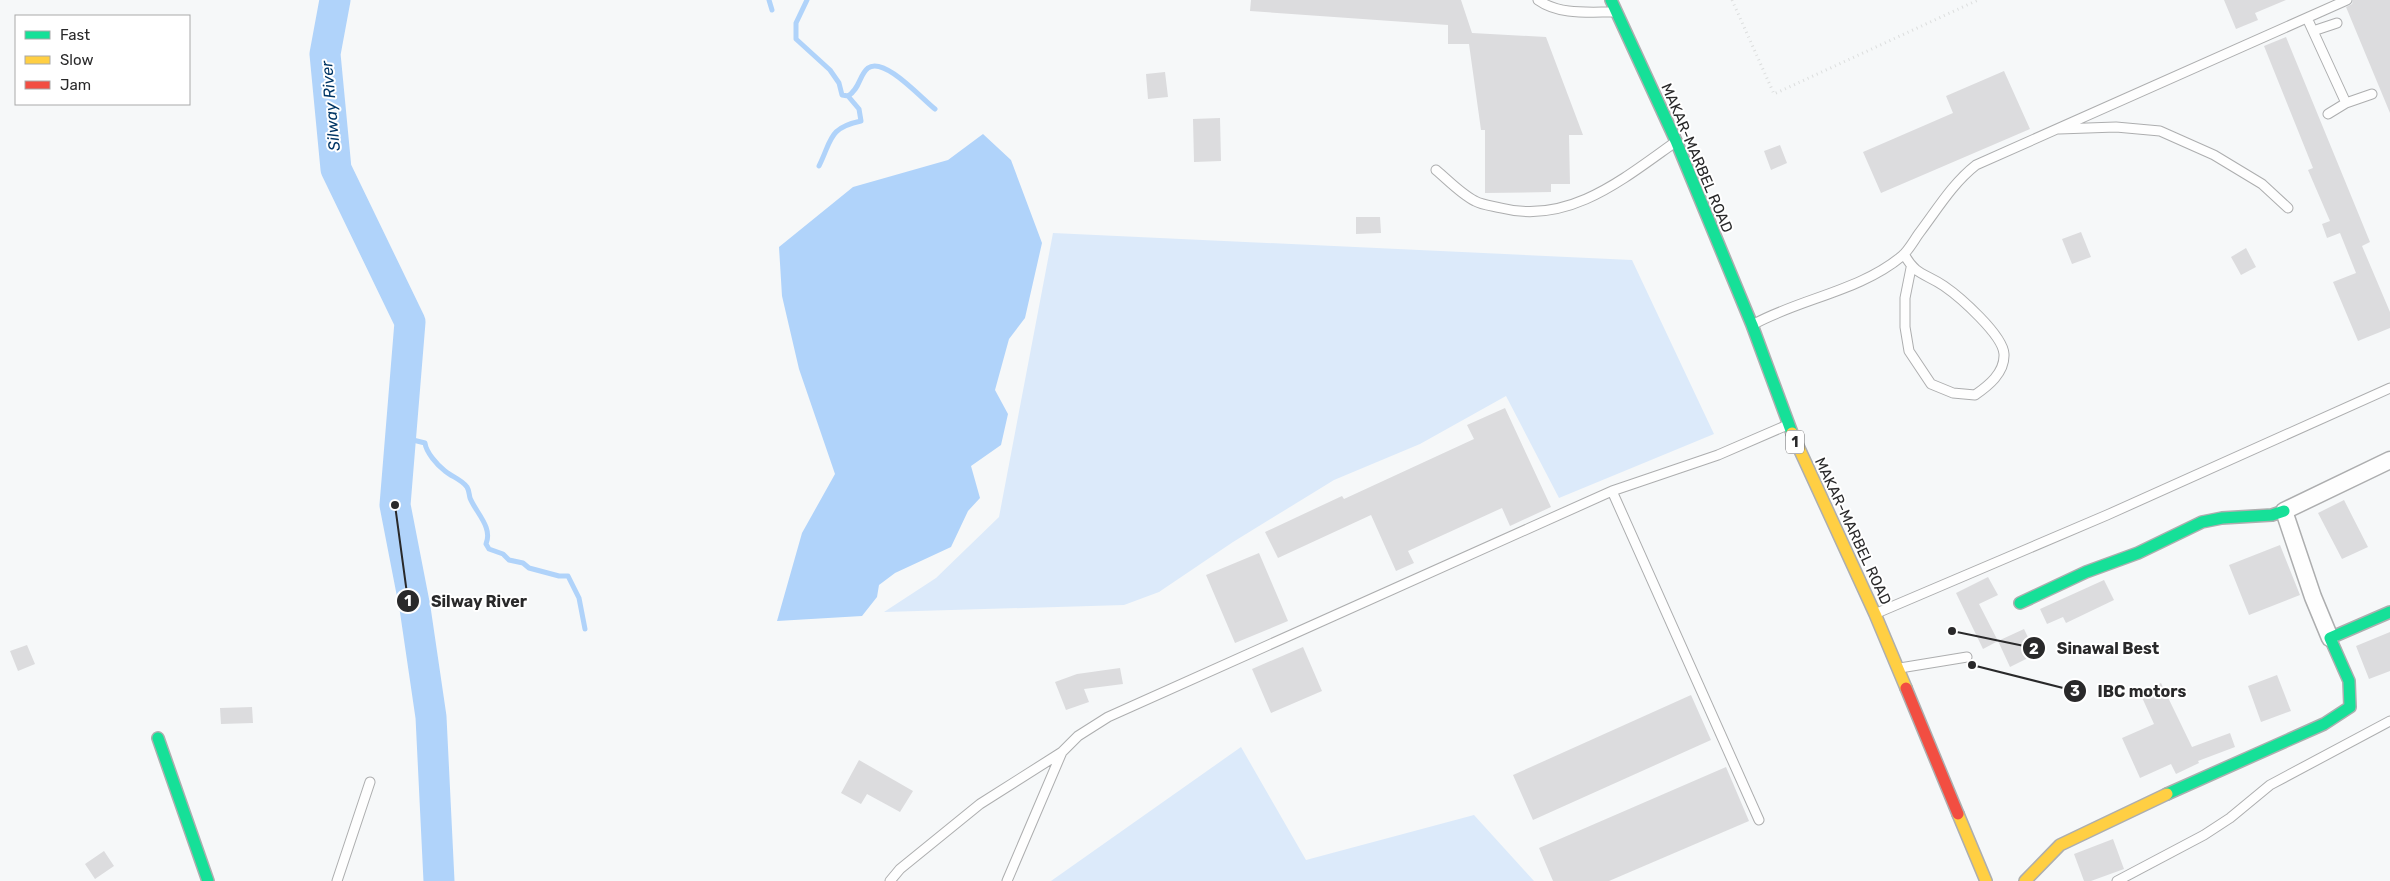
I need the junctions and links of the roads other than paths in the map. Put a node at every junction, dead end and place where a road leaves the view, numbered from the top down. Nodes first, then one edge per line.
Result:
1 (1538, 0) edge
2 (1611, 0) edge
3 (2347, 0) edge
4 (1616, 12) junction
5 (2307, 18) junction
6 (2337, 23) dead end
7 (2313, 31) junction
8 (2372, 94) dead end
9 (2346, 103) junction
10 (2328, 114) dead end
11 (2054, 130) junction
12 (1676, 141) junction
13 (1436, 170) dead end
14 (2288, 208) dead end
15 (1904, 254) junction
16 (1911, 268) junction
17 (1752, 325) junction
18 (2390, 388) edge
19 (1788, 425) junction
20 (2390, 460) edge
21 (1612, 491) junction
22 (2284, 511) junction
23 (2020, 603) dead end
24 (2390, 612) edge
25 (1875, 614) junction
26 (2330, 638) junction
27 (1967, 657) dead end
28 (1896, 669) junction
29 (2390, 721) edge
30 (158, 738) dead end
31 (1062, 752) junction
32 (370, 782) dead end
33 (1759, 820) dead end
34 (208, 881) edge
35 (337, 881) edge
36 (890, 881) edge
37 (1007, 881) edge
38 (1986, 881) edge
39 (2025, 881) edge
40 (2117, 881) edge

1 - 4 lane
2 - 4 main road, MAKAR-MARBEL ROAD / 1
3 - 5 lane
4 - 12 main road, MAKAR-MARBEL ROAD / 1
5 - 7 lane
5 - 11 lane
6 - 7 lane
7 - 9 lane
8 - 9 lane
9 - 10 lane
11 - 14 lane
11 - 15 lane
12 - 13 lane
12 - 17 main road, MAKAR-MARBEL ROAD / 1
15 - 16 lane
15 - 17 lane
16 - 16 lane
17 - 19 main road, MAKAR-MARBEL ROAD / 1
18 - 25 lane
19 - 21 lane
19 - 25 main road, MAKAR-MARBEL ROAD / 1
20 - 22 street
21 - 31 lane
21 - 33 lane
22 - 23 main road
22 - 26 street
24 - 26 main road
25 - 28 main road, MAKAR-MARBEL ROAD / 1
26 - 39 main road
27 - 28 lane
28 - 38 main road, MAKAR-MARBEL ROAD / 1
29 - 40 lane
30 - 34 main road
31 - 36 lane
31 - 37 lane
32 - 35 lane

